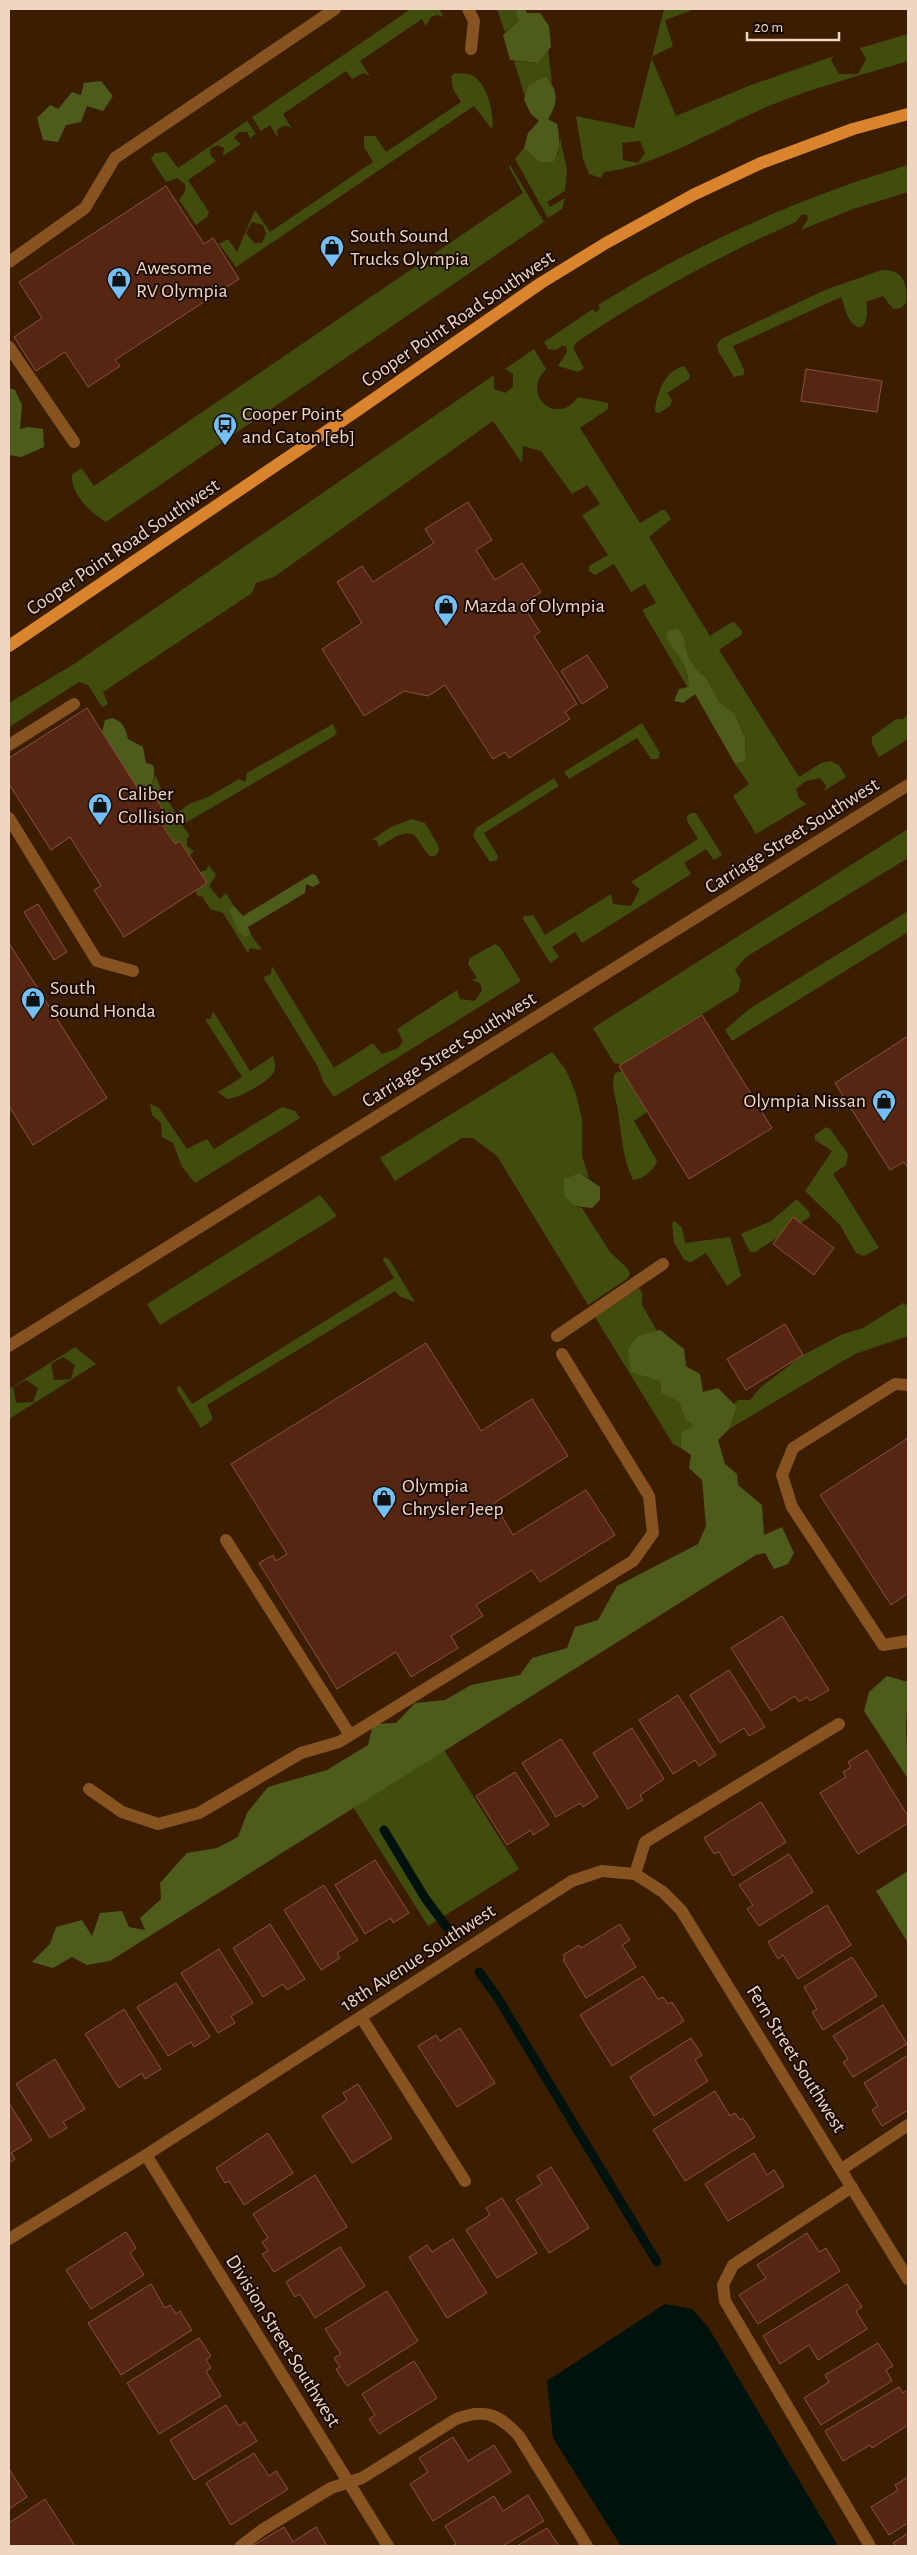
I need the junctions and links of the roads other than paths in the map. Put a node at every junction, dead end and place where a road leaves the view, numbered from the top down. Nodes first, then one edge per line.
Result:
1 (335, 9) edge
2 (468, 9) edge
3 (471, 48) dead end
4 (908, 114) edge
5 (9, 262) edge
6 (9, 347) edge
7 (74, 442) dead end
8 (9, 646) edge
9 (74, 704) dead end
10 (9, 745) edge
11 (908, 785) edge
12 (9, 818) edge
13 (133, 971) dead end
14 (664, 1264) dead end
15 (557, 1336) dead end
16 (9, 1346) edge
17 (562, 1354) dead end
18 (908, 1385) edge
19 (226, 1540) dead end
20 (908, 1641) edge
21 (839, 1724) dead end
22 (350, 1735) junction
23 (89, 1788) dead end
24 (635, 1874) junction
25 (361, 2017) junction
26 (908, 2125) edge
27 (146, 2155) junction
28 (842, 2169) junction
29 (465, 2181) dead end
30 (852, 2186) junction
31 (9, 2239) edge
32 (908, 2279) edge
33 (348, 2482) junction
34 (241, 2546) edge
35 (388, 2546) edge
36 (587, 2546) edge
37 (870, 2546) edge

1 - 5 street
2 - 3 street
4 - 8 main road, Cooper Point Road Southwest
6 - 7 street
9 - 10 street
11 - 16 street, Carriage Street Southwest
12 - 13 street
14 - 15 street
17 - 22 street
18 - 20 street
19 - 22 street
21 - 24 street
22 - 23 street
24 - 25 street, 18th Avenue Southwest
24 - 28 street, Fern Street Southwest
25 - 27 street, 18th Avenue Southwest
25 - 29 street
26 - 28 street
27 - 31 street, 18th Avenue Southwest
27 - 33 street, Division Street Southwest
28 - 30 street, Fern Street Southwest
30 - 32 street, Fern Street Southwest
30 - 37 street
33 - 34 street
33 - 35 street, Division Street Southwest
33 - 36 street

